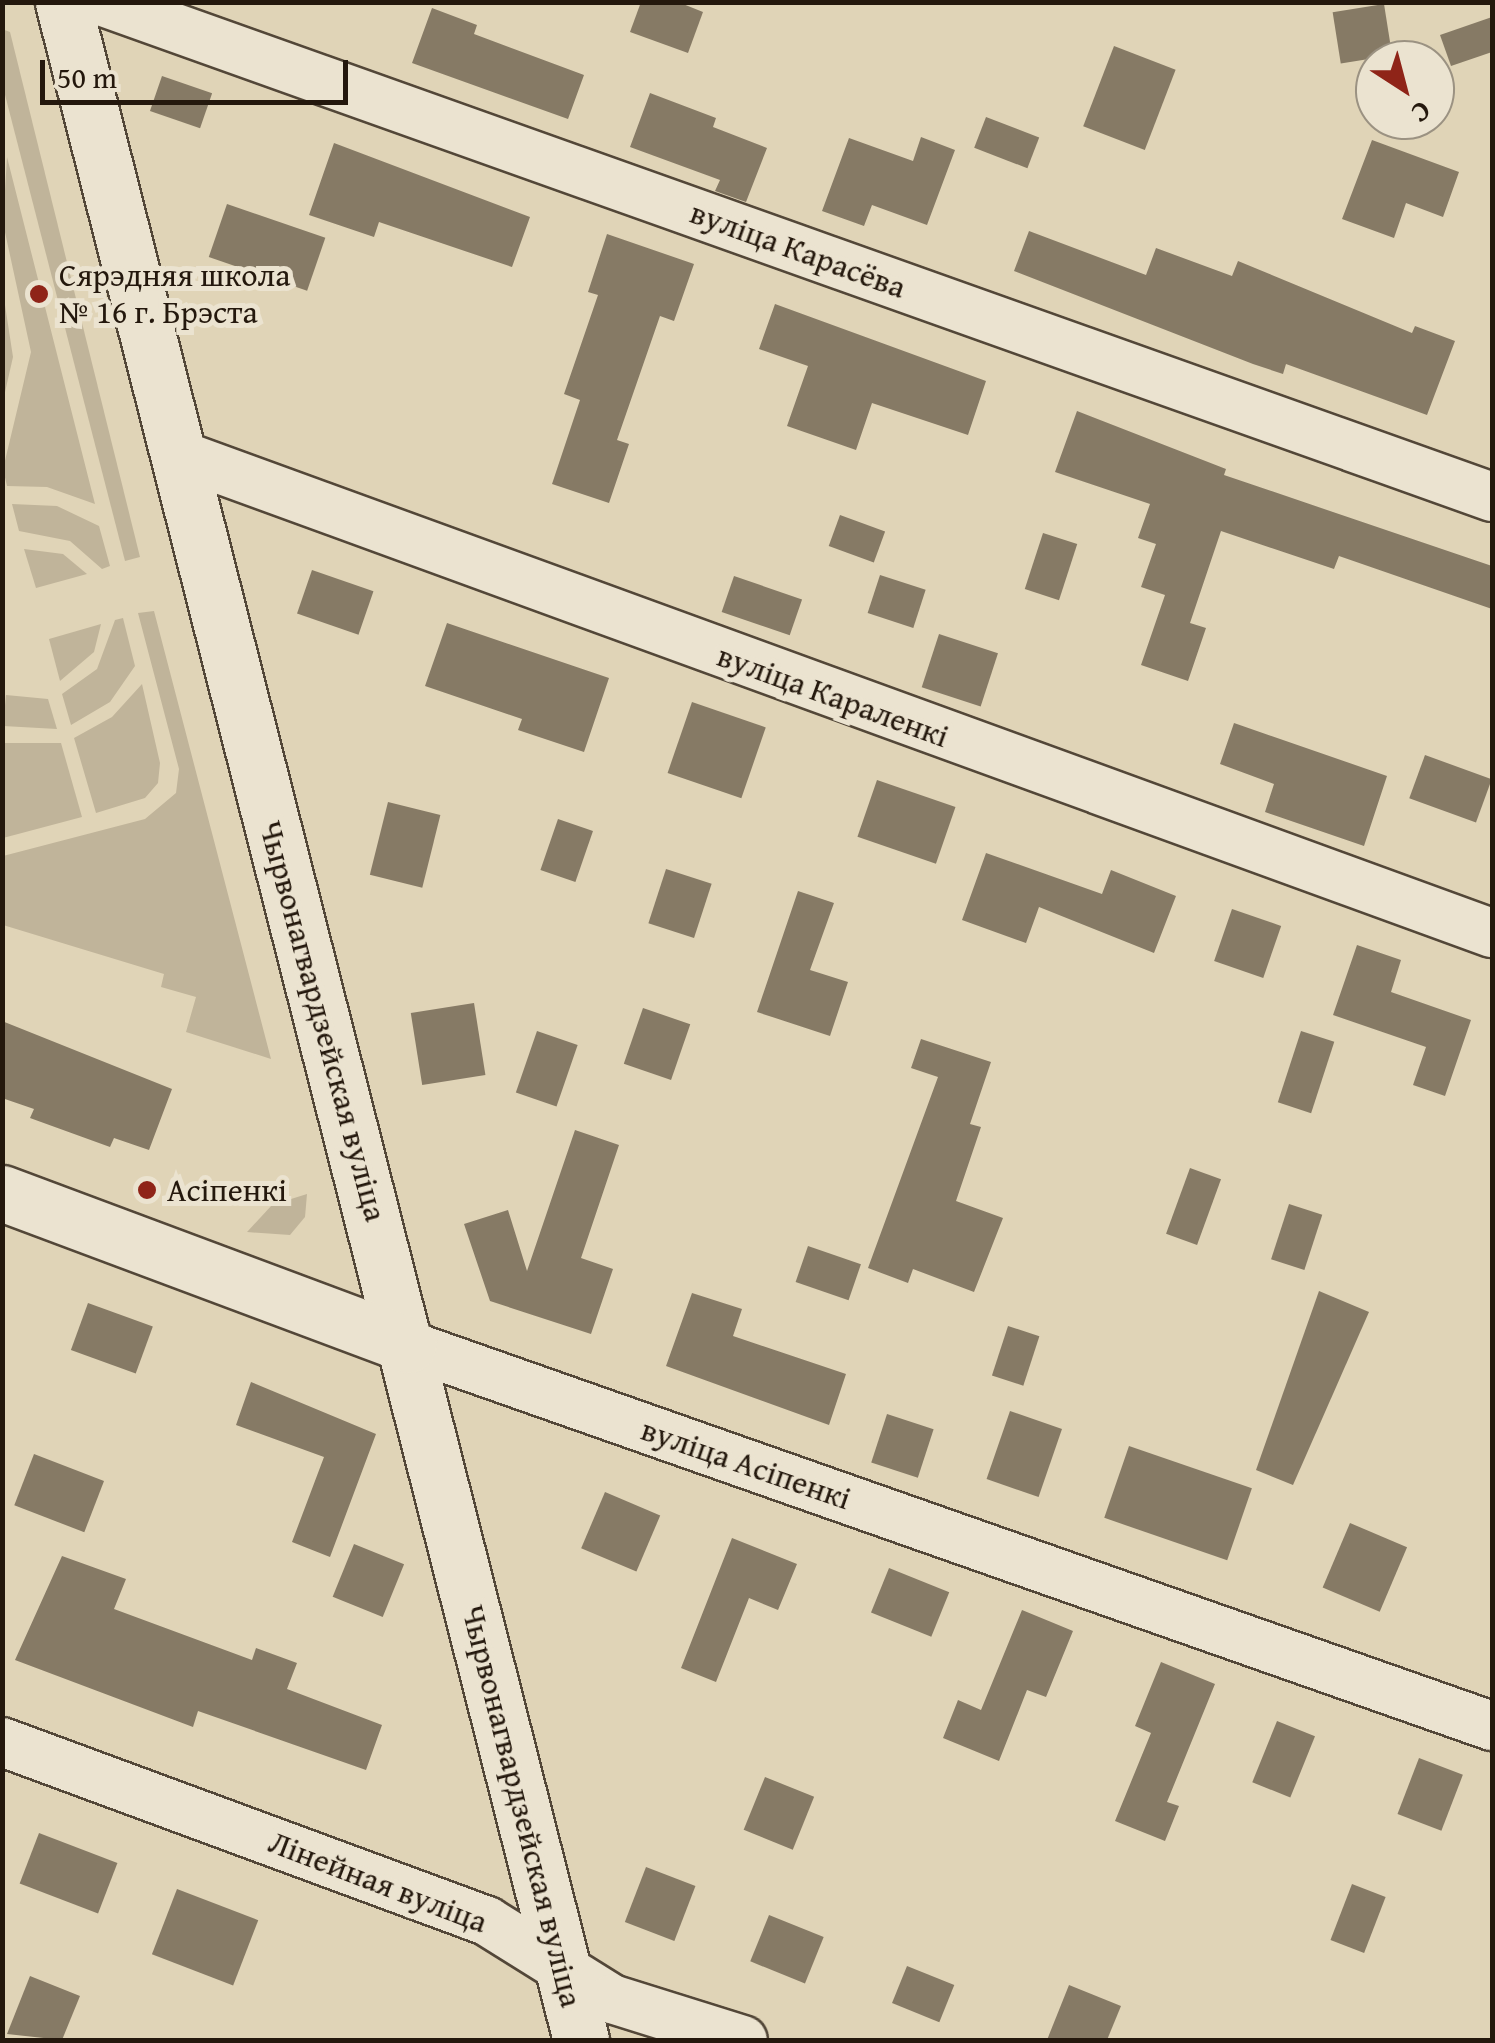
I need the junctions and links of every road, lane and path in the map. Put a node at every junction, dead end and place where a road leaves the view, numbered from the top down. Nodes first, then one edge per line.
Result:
1 (63, 2) edge
2 (103, 2) edge
3 (175, 453) junction
4 (1492, 497) edge
5 (1492, 933) edge
6 (2, 1193) edge
7 (408, 1346) junction
8 (1492, 1726) edge
9 (2, 1742) edge
10 (561, 1963) junction
11 (581, 2040) edge
12 (743, 2040) edge

1 - 3 main road, Чырвонагвардзейская вуліца
2 - 4 street, вуліца Карасёва
3 - 5 street, вуліца Караленкі
3 - 7 main road, Чырвонагвардзейская вуліца
6 - 7 main road, вуліца Асіпенкі
7 - 8 street, вуліца Асіпенкі
7 - 10 main road, Чырвонагвардзейская вуліца
9 - 10 street, Лінейная вуліца
10 - 11 main road, Чырвонагвардзейская вуліца
10 - 12 street, Лінейная вуліца

